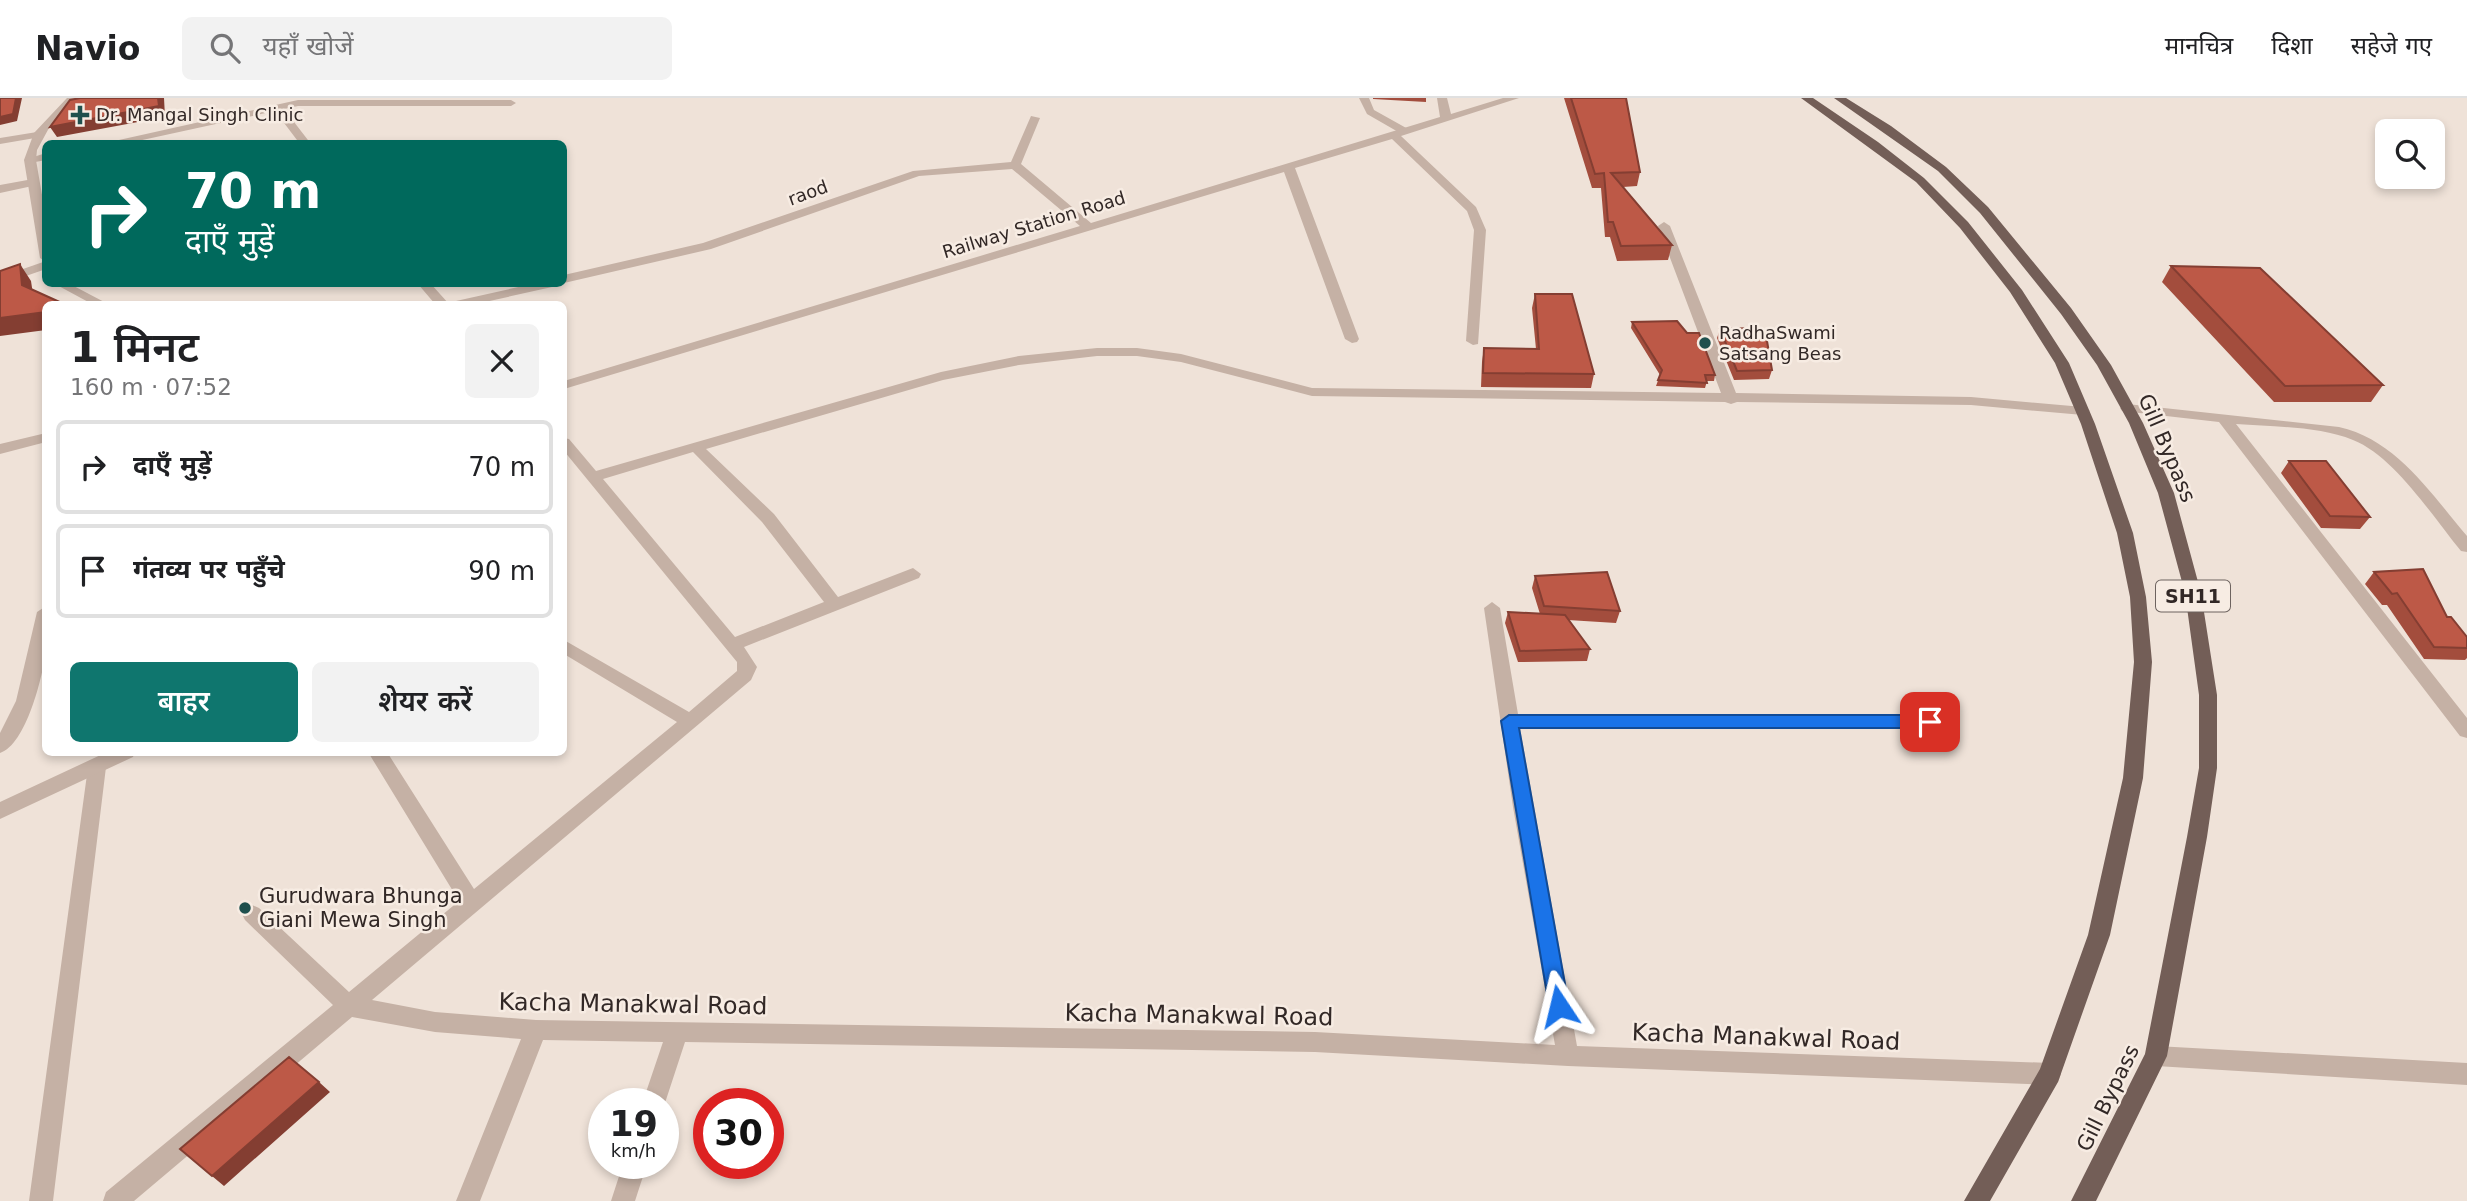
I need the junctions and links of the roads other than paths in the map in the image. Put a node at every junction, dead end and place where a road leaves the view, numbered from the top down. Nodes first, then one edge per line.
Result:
1 (73, 98) edge
2 (246, 98) edge
3 (1364, 98) edge
4 (1443, 98) edge
5 (1514, 98) edge
6 (1806, 98) edge
7 (1839, 98) edge
8 (511, 103) dead end
9 (277, 107) junction
10 (246, 114) junction
11 (1035, 118) dead end
12 (1446, 118) junction
13 (1399, 133) junction
14 (37, 135) junction
15 (125, 140) edge
16 (303, 140) edge
17 (0, 141) edge
18 (42, 157) edge
19 (30, 160) junction
20 (1014, 166) junction
21 (1288, 166) junction
22 (33, 183) junction
23 (0, 188) edge
24 (1664, 226) dead end
25 (1088, 227) junction
26 (42, 235) edge
27 (42, 266) edge
28 (567, 278) edge
29 (0, 281) edge
30 (67, 287) edge
31 (427, 287) edge
32 (534, 287) edge
33 (95, 301) edge
34 (439, 301) edge
35 (474, 301) edge
36 (1352, 339) dead end
37 (1473, 341) dead end
38 (567, 384) edge
39 (1731, 400) junction
40 (2127, 408) junction
41 (2083, 411) junction
42 (2224, 418) junction
43 (42, 438) edge
44 (567, 446) edge
45 (696, 447) junction
46 (0, 449) edge
47 (593, 477) junction
48 (2467, 547) edge
49 (913, 574) dead end
50 (834, 604) junction
51 (1492, 608) dead end
52 (42, 628) edge
53 (732, 645) junction
54 (567, 648) edge
55 (690, 721) junction
56 (1509, 721) junction
57 (1930, 722) dead end
58 (2467, 731) edge
59 (0, 746) edge
60 (118, 756) edge
61 (380, 756) edge
62 (97, 767) junction
63 (0, 811) edge
64 (471, 902) junction
65 (252, 914) dead end
66 (349, 1006) junction
67 (536, 1030) junction
68 (677, 1032) junction
69 (1568, 1056) junction
70 (2156, 1056) junction
71 (2050, 1074) junction
72 (2467, 1074) edge
73 (659, 1088) edge
74 (630, 1179) edge
75 (41, 1201) edge
76 (115, 1201) edge
77 (468, 1201) edge
78 (623, 1201) edge
79 (1976, 1201) edge
80 (2083, 1201) edge

1 - 14 street
2 - 10 street
3 - 13 lane
4 - 12 street
5 - 12 street, Railway Station Road
6 - 41 main road, SH11
7 - 40 main road, Gill Bypass / SH11
8 - 9 street
9 - 10 street
9 - 16 street
10 - 15 street
11 - 20 street
12 - 13 street, Railway Station Road
13 - 21 street, Railway Station Road
13 - 37 street
14 - 17 street
14 - 19 street
18 - 19 street
19 - 22 street
20 - 25 street
20 - 28 street, raod
21 - 25 street, Railway Station Road
21 - 36 street
22 - 23 street
22 - 26 street
24 - 39 street
25 - 38 street, Railway Station Road
27 - 29 street
30 - 33 street
31 - 34 street
32 - 35 street
39 - 41 street
39 - 45 street
40 - 42 street
40 - 70 main road, Gill Bypass / SH11
41 - 71 main road, SH11
42 - 48 street
42 - 58 street
43 - 46 street
44 - 47 street
45 - 47 street
45 - 50 street
47 - 53 street
49 - 50 street
50 - 53 street
51 - 56 street
52 - 59 street
53 - 55 street
54 - 55 street
55 - 64 street
56 - 57 street
56 - 69 street
60 - 62 street
61 - 64 street
62 - 63 street
62 - 75 street
64 - 66 street
65 - 66 street
66 - 67 street, Kacha Manakwal Road
66 - 76 street
67 - 68 street, Kacha Manakwal Road
67 - 77 street
68 - 69 street, Kacha Manakwal Road
68 - 73 street
69 - 71 street, Kacha Manakwal Road
70 - 72 street
70 - 80 main road, Gill Bypass / SH11
71 - 79 main road, SH11
74 - 78 street

